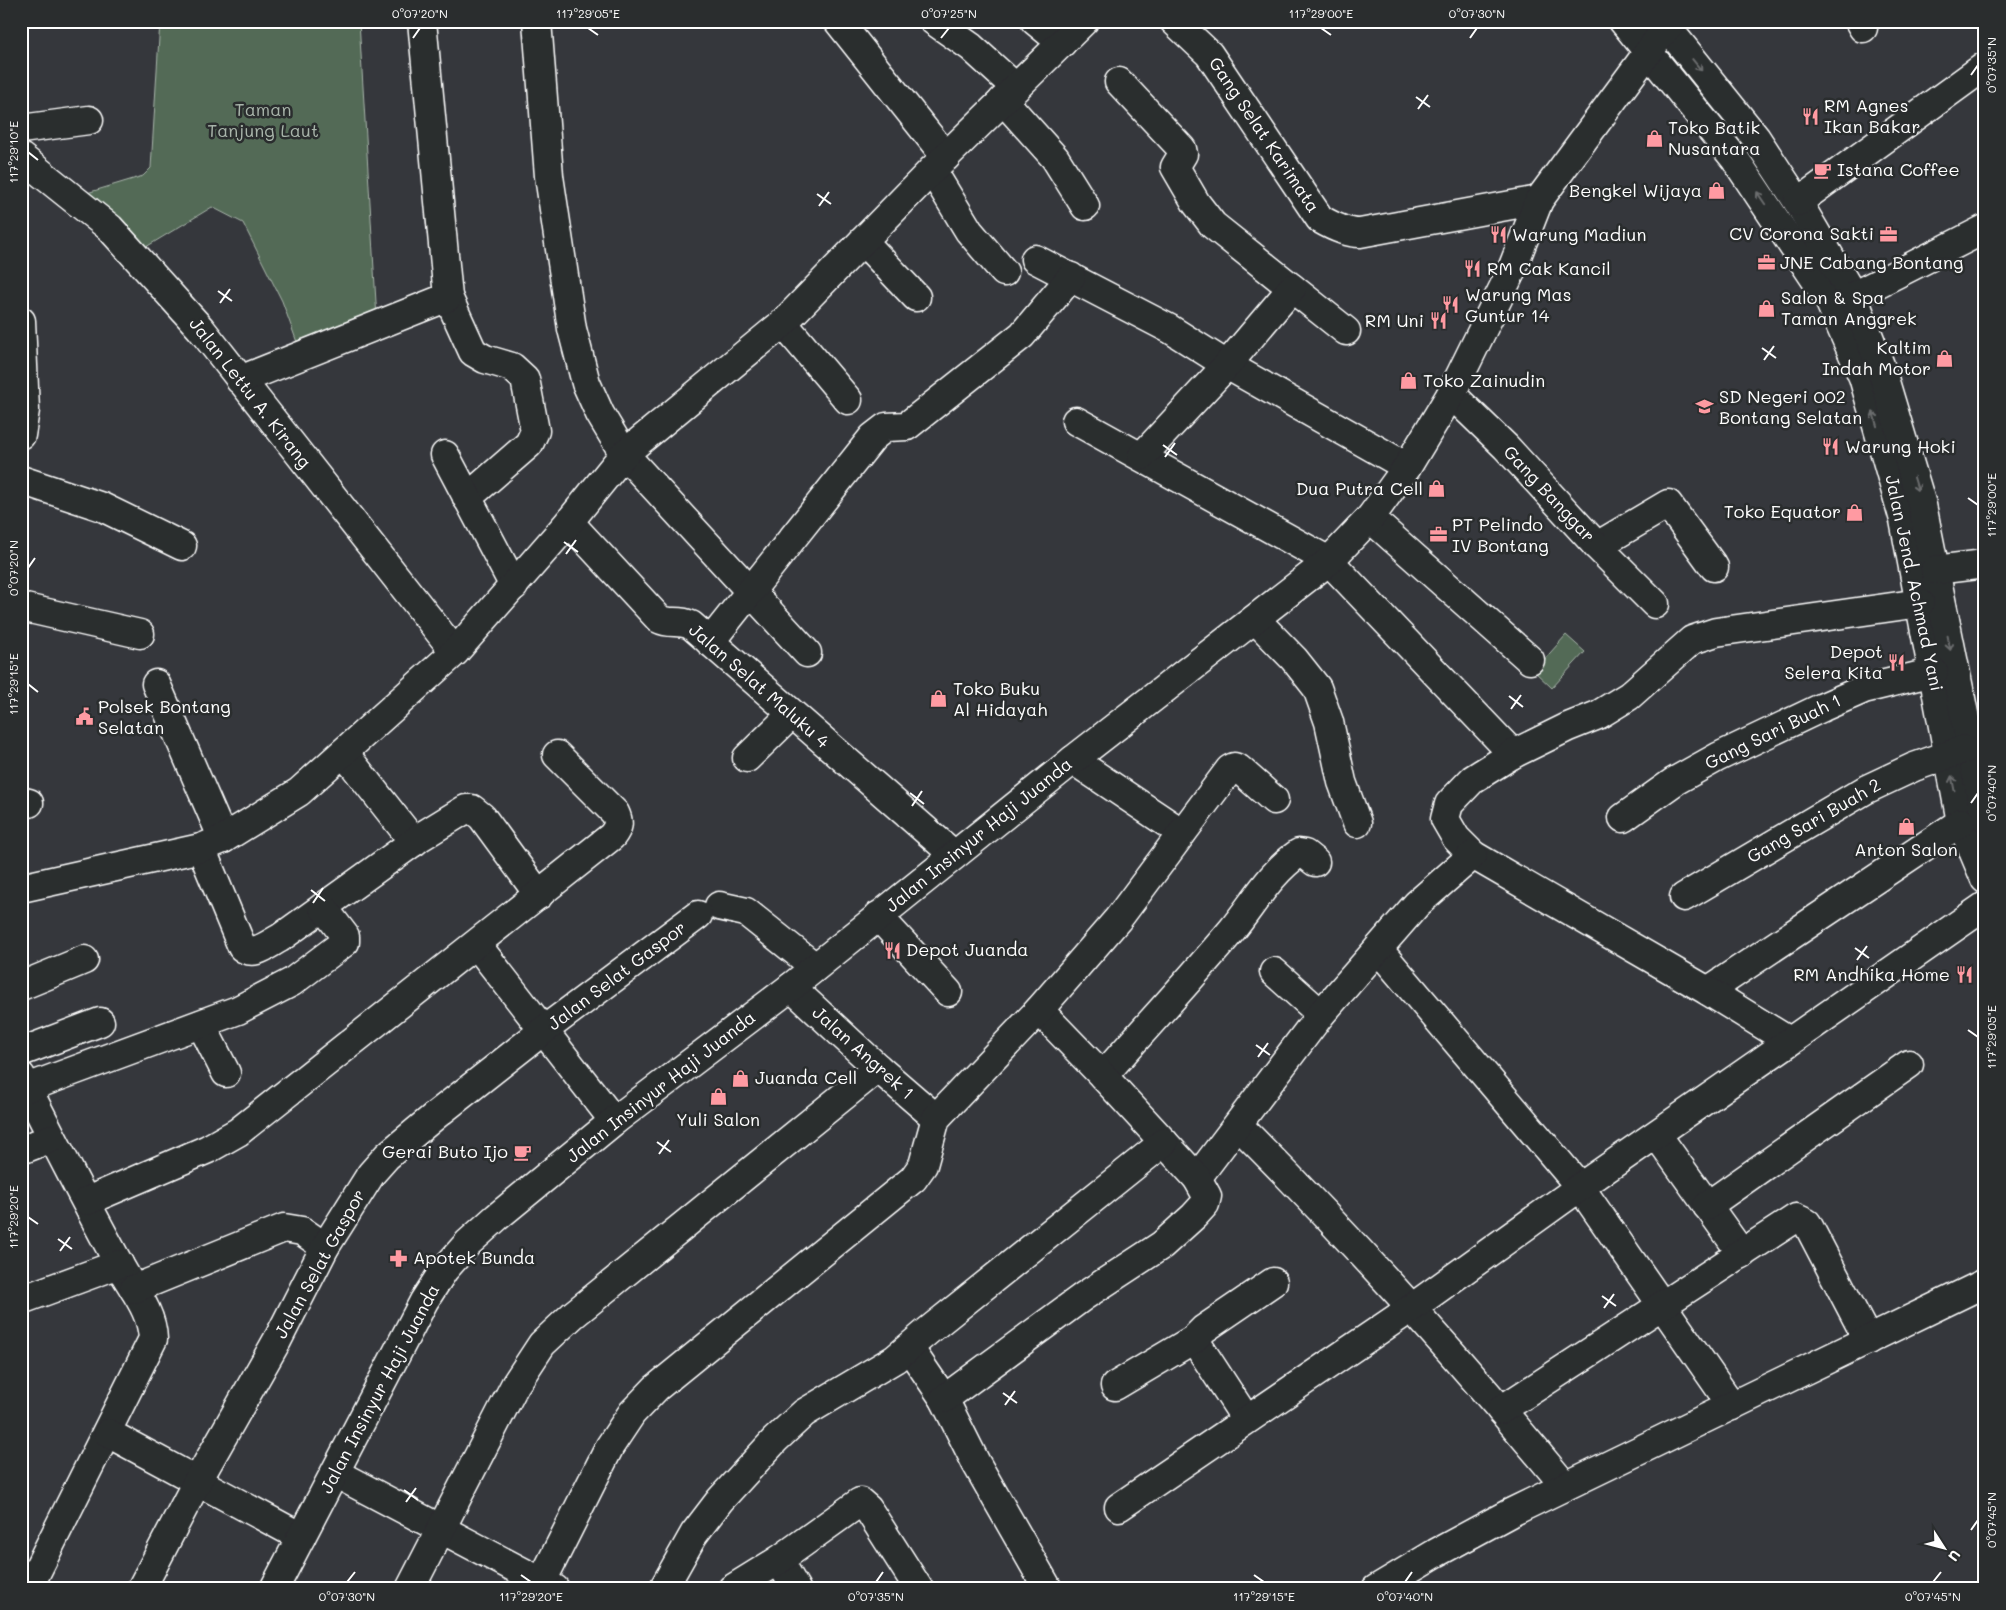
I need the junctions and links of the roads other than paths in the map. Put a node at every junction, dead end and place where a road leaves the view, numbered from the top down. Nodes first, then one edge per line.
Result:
1 (422, 21) edge
2 (538, 21) edge
3 (838, 21) edge
4 (934, 21) edge
5 (1035, 21) edge
6 (1084, 21) edge
7 (1174, 21) edge
8 (1623, 21) edge
9 (1668, 23) edge
10 (1062, 43) junction
11 (1648, 50) junction
12 (1985, 66) edge
13 (1119, 82) dead end
14 (1010, 94) junction
15 (89, 120) dead end
16 (21, 129) edge
17 (21, 157) edge
18 (939, 164) junction
19 (1539, 200) junction
20 (1798, 202) junction
21 (1085, 206) dead end
22 (1985, 229) edge
23 (863, 241) junction
24 (1035, 258) dead end
25 (1004, 272) dead end
26 (1071, 277) junction
27 (1292, 288) junction
28 (1854, 296) junction
29 (448, 297) junction
30 (916, 297) dead end
31 (21, 321) edge
32 (782, 322) junction
33 (1346, 331) dead end
34 (1227, 365) junction
35 (240, 380) junction
36 (1451, 394) junction
37 (848, 400) dead end
38 (1076, 421) dead end
39 (21, 435) edge
40 (624, 454) junction
41 (445, 455) dead end
42 (1142, 456) junction
43 (1407, 467) junction
44 (21, 480) edge
45 (467, 498) junction
46 (1370, 518) junction
47 (569, 522) junction
48 (182, 546) dead end
49 (1598, 546) junction
50 (1329, 561) junction
51 (1985, 564) edge
52 (1714, 567) dead end
53 (1935, 570) junction
54 (514, 586) junction
55 (751, 593) junction
56 (1920, 603) junction
57 (1655, 604) dead end
58 (21, 607) edge
59 (1255, 619) junction
60 (140, 634) dead end
61 (710, 642) junction
62 (455, 652) junction
63 (807, 653) dead end
64 (1530, 660) dead end
65 (1934, 672) junction
66 (156, 684) dead end
67 (792, 714) junction
68 (1959, 751) junction
69 (344, 753) junction
70 (557, 754) dead end
71 (1513, 754) junction
72 (747, 758) dead end
73 (1072, 760) junction
74 (1274, 800) dead end
75 (1623, 818) dead end
76 (1973, 820) edge
77 (1357, 823) dead end
78 (1182, 833) junction
79 (414, 842) junction
80 (212, 844) junction
81 (953, 854) junction
82 (1473, 855) junction
83 (1315, 862) dead end
84 (1985, 879) edge
85 (21, 888) edge
86 (539, 895) junction
87 (1684, 897) dead end
88 (1985, 906) edge
89 (323, 907) junction
90 (878, 916) junction
91 (477, 945) junction
92 (1378, 949) junction
93 (84, 960) dead end
94 (815, 967) junction
95 (1274, 972) dead end
96 (21, 986) edge
97 (791, 987) junction
98 (1708, 991) junction
99 (948, 992) dead end
100 (1039, 1010) junction
101 (1321, 1014) junction
102 (100, 1022) dead end
103 (201, 1024) junction
104 (544, 1030) junction
105 (1789, 1041) junction
106 (21, 1052) edge
107 (1909, 1064) dead end
108 (878, 1068) junction
109 (226, 1073) dead end
110 (1103, 1076) junction
111 (24, 1082) edge
112 (936, 1118) junction
113 (614, 1121) junction
114 (1238, 1126) junction
115 (1657, 1135) junction
116 (52, 1138) junction
117 (1164, 1142) junction
118 (21, 1150) edge
119 (1197, 1178) junction
120 (1580, 1187) junction
121 (87, 1201) junction
122 (1707, 1206) junction
123 (325, 1247) junction
124 (1742, 1254) junction
125 (119, 1264) junction
126 (1273, 1282) dead end
127 (1985, 1283) edge
128 (134, 1289) junction
129 (21, 1300) edge
130 (1662, 1304) junction
131 (1410, 1308) junction
132 (1194, 1339) junction
133 (1868, 1340) junction
134 (910, 1349) junction
135 (1115, 1386) dead end
136 (944, 1399) junction
137 (1732, 1406) junction
138 (1501, 1410) junction
139 (1246, 1419) junction
140 (108, 1433) junction
141 (335, 1473) junction
142 (198, 1480) junction
143 (1565, 1486) junction
144 (1119, 1507) dead end
145 (440, 1530) junction
146 (301, 1537) junction
147 (779, 1560) junction
148 (545, 1586) edge
149 (667, 1587) edge
150 (28, 1589) edge
151 (142, 1589) edge
152 (274, 1589) edge
153 (410, 1589) edge
154 (732, 1589) edge
155 (796, 1589) edge
156 (919, 1589) edge
157 (1048, 1589) edge
158 (1376, 1589) edge

1 - 29 street
2 - 40 street
3 - 18 street
4 - 14 street
5 - 10 street
6 - 10 street
7 - 19 street, Gang Selat Karimata
8 - 11 street, Jalan Jend. Achmad Yani
9 - 11 street, Jalan Insinyur Haji Juanda
9 -> 20 street, Jalan Jend. Achmad Yani
10 - 14 street
11 - 19 street, Jalan Insinyur Haji Juanda
56 -> 11 street, Jalan Jend. Achmad Yani
12 - 20 street
13 - 27 street
14 - 18 street
14 - 21 street
15 - 16 street
17 - 35 street, Jalan Lettu A. Kirang
18 - 23 street
18 - 25 street
19 - 36 street, Jalan Insinyur Haji Juanda
20 - 28 street, Jalan Jend. Achmad Yani
22 - 28 street
23 - 30 street
23 - 32 street
24 - 26 street
26 - 34 street
26 - 55 street
27 - 33 street
27 - 34 street
28 -> 53 street, Jalan Jend. Achmad Yani
29 - 35 street
29 - 45 street
31 - 39 street
32 - 37 street
32 - 40 street
34 - 42 street
34 - 43 street
35 - 62 street, Jalan Lettu A. Kirang
36 - 43 street, Jalan Insinyur Haji Juanda
36 - 49 street, Gang Banggar
38 - 42 street
40 - 47 street
40 - 55 street
41 - 45 street
42 - 50 street
43 - 46 street, Jalan Insinyur Haji Juanda
44 - 48 street
45 - 54 street
46 - 50 street, Jalan Insinyur Haji Juanda
46 - 64 street
47 - 54 street
47 - 61 street, Jalan Selat Maluku 4
49 - 52 street, Gang Banggar
49 - 57 street
50 - 59 street, Jalan Insinyur Haji Juanda
50 - 71 street
51 - 53 street
53 -> 68 street, Jalan Jend. Achmad Yani
54 - 62 street
55 - 61 street
55 - 63 street
56 - 65 street, Jalan Jend. Achmad Yani
56 - 71 street
58 - 60 street
59 - 73 street, Jalan Insinyur Haji Juanda
59 - 77 street
61 - 67 street, Jalan Selat Maluku 4
62 - 69 street
65 - 68 street, Jalan Jend. Achmad Yani
65 - 75 street, Gang Sari Buah 1
66 - 80 street
67 - 72 street
67 - 81 street, Jalan Selat Maluku 4
68 - 76 street, Jalan Jend. Achmad Yani
68 - 87 street, Gang Sari Buah 2
69 - 79 street
69 - 80 street
70 - 86 street
71 - 82 street
73 - 78 street
73 - 81 street, Jalan Insinyur Haji Juanda
74 - 78 street
76 - 84 street, Jalan Jend. Achmad Yani
76 - 98 street
78 - 100 street
79 - 86 street
79 - 89 street
80 - 85 street
80 - 89 street
81 - 90 street, Jalan Insinyur Haji Juanda
82 - 92 street
82 - 98 street
83 - 110 street
86 - 91 street
88 - 105 street
89 - 103 street
90 - 94 street, Jalan Insinyur Haji Juanda
90 - 99 street
91 - 104 street
91 - 121 street
92 - 101 street
92 - 120 street
93 - 96 street
94 - 97 street, Jalan Insinyur Haji Juanda
94 - 104 street, Jalan Selat Gaspor
95 - 101 street
97 - 108 street, Jalan Angrek 1
97 - 113 street, Jalan Insinyur Haji Juanda
98 - 105 street
100 - 110 street
100 - 112 street
101 - 114 street
102 - 106 street
103 - 109 street
103 - 111 street
104 - 113 street
104 - 123 street, Jalan Selat Gaspor
105 - 115 street
107 - 122 street
108 - 112 street, Jalan Angrek 1
108 - 145 street
110 - 117 street
111 - 116 street
112 - 148 street
113 - 141 street, Jalan Insinyur Haji Juanda
114 - 119 street
114 - 131 street
115 - 120 street
115 - 122 street
116 - 118 street
116 - 121 street
117 - 119 street
117 - 134 street
119 - 136 street
120 - 130 street
120 - 131 street
121 - 125 street
122 - 124 street
123 - 128 street
123 - 142 street, Jalan Selat Gaspor
124 - 130 street
124 - 133 street
125 - 128 street
125 - 129 street
126 - 132 street
127 - 133 street
128 - 140 street
130 - 137 street
130 - 138 street
131 - 138 street
131 - 139 street
132 - 135 street
132 - 139 street
133 - 137 street
134 - 136 street
134 - 149 street
136 - 157 street
137 - 143 street
138 - 143 street
139 - 144 street
140 - 142 street
140 - 150 street
141 - 145 street
141 - 146 street, Jalan Insinyur Haji Juanda
142 - 146 street
142 - 151 street, Jalan Selat Gaspor
143 - 158 street
145 - 148 street
145 - 153 street
146 - 152 street, Jalan Insinyur Haji Juanda
147 - 154 street
147 - 155 street
147 - 156 street

